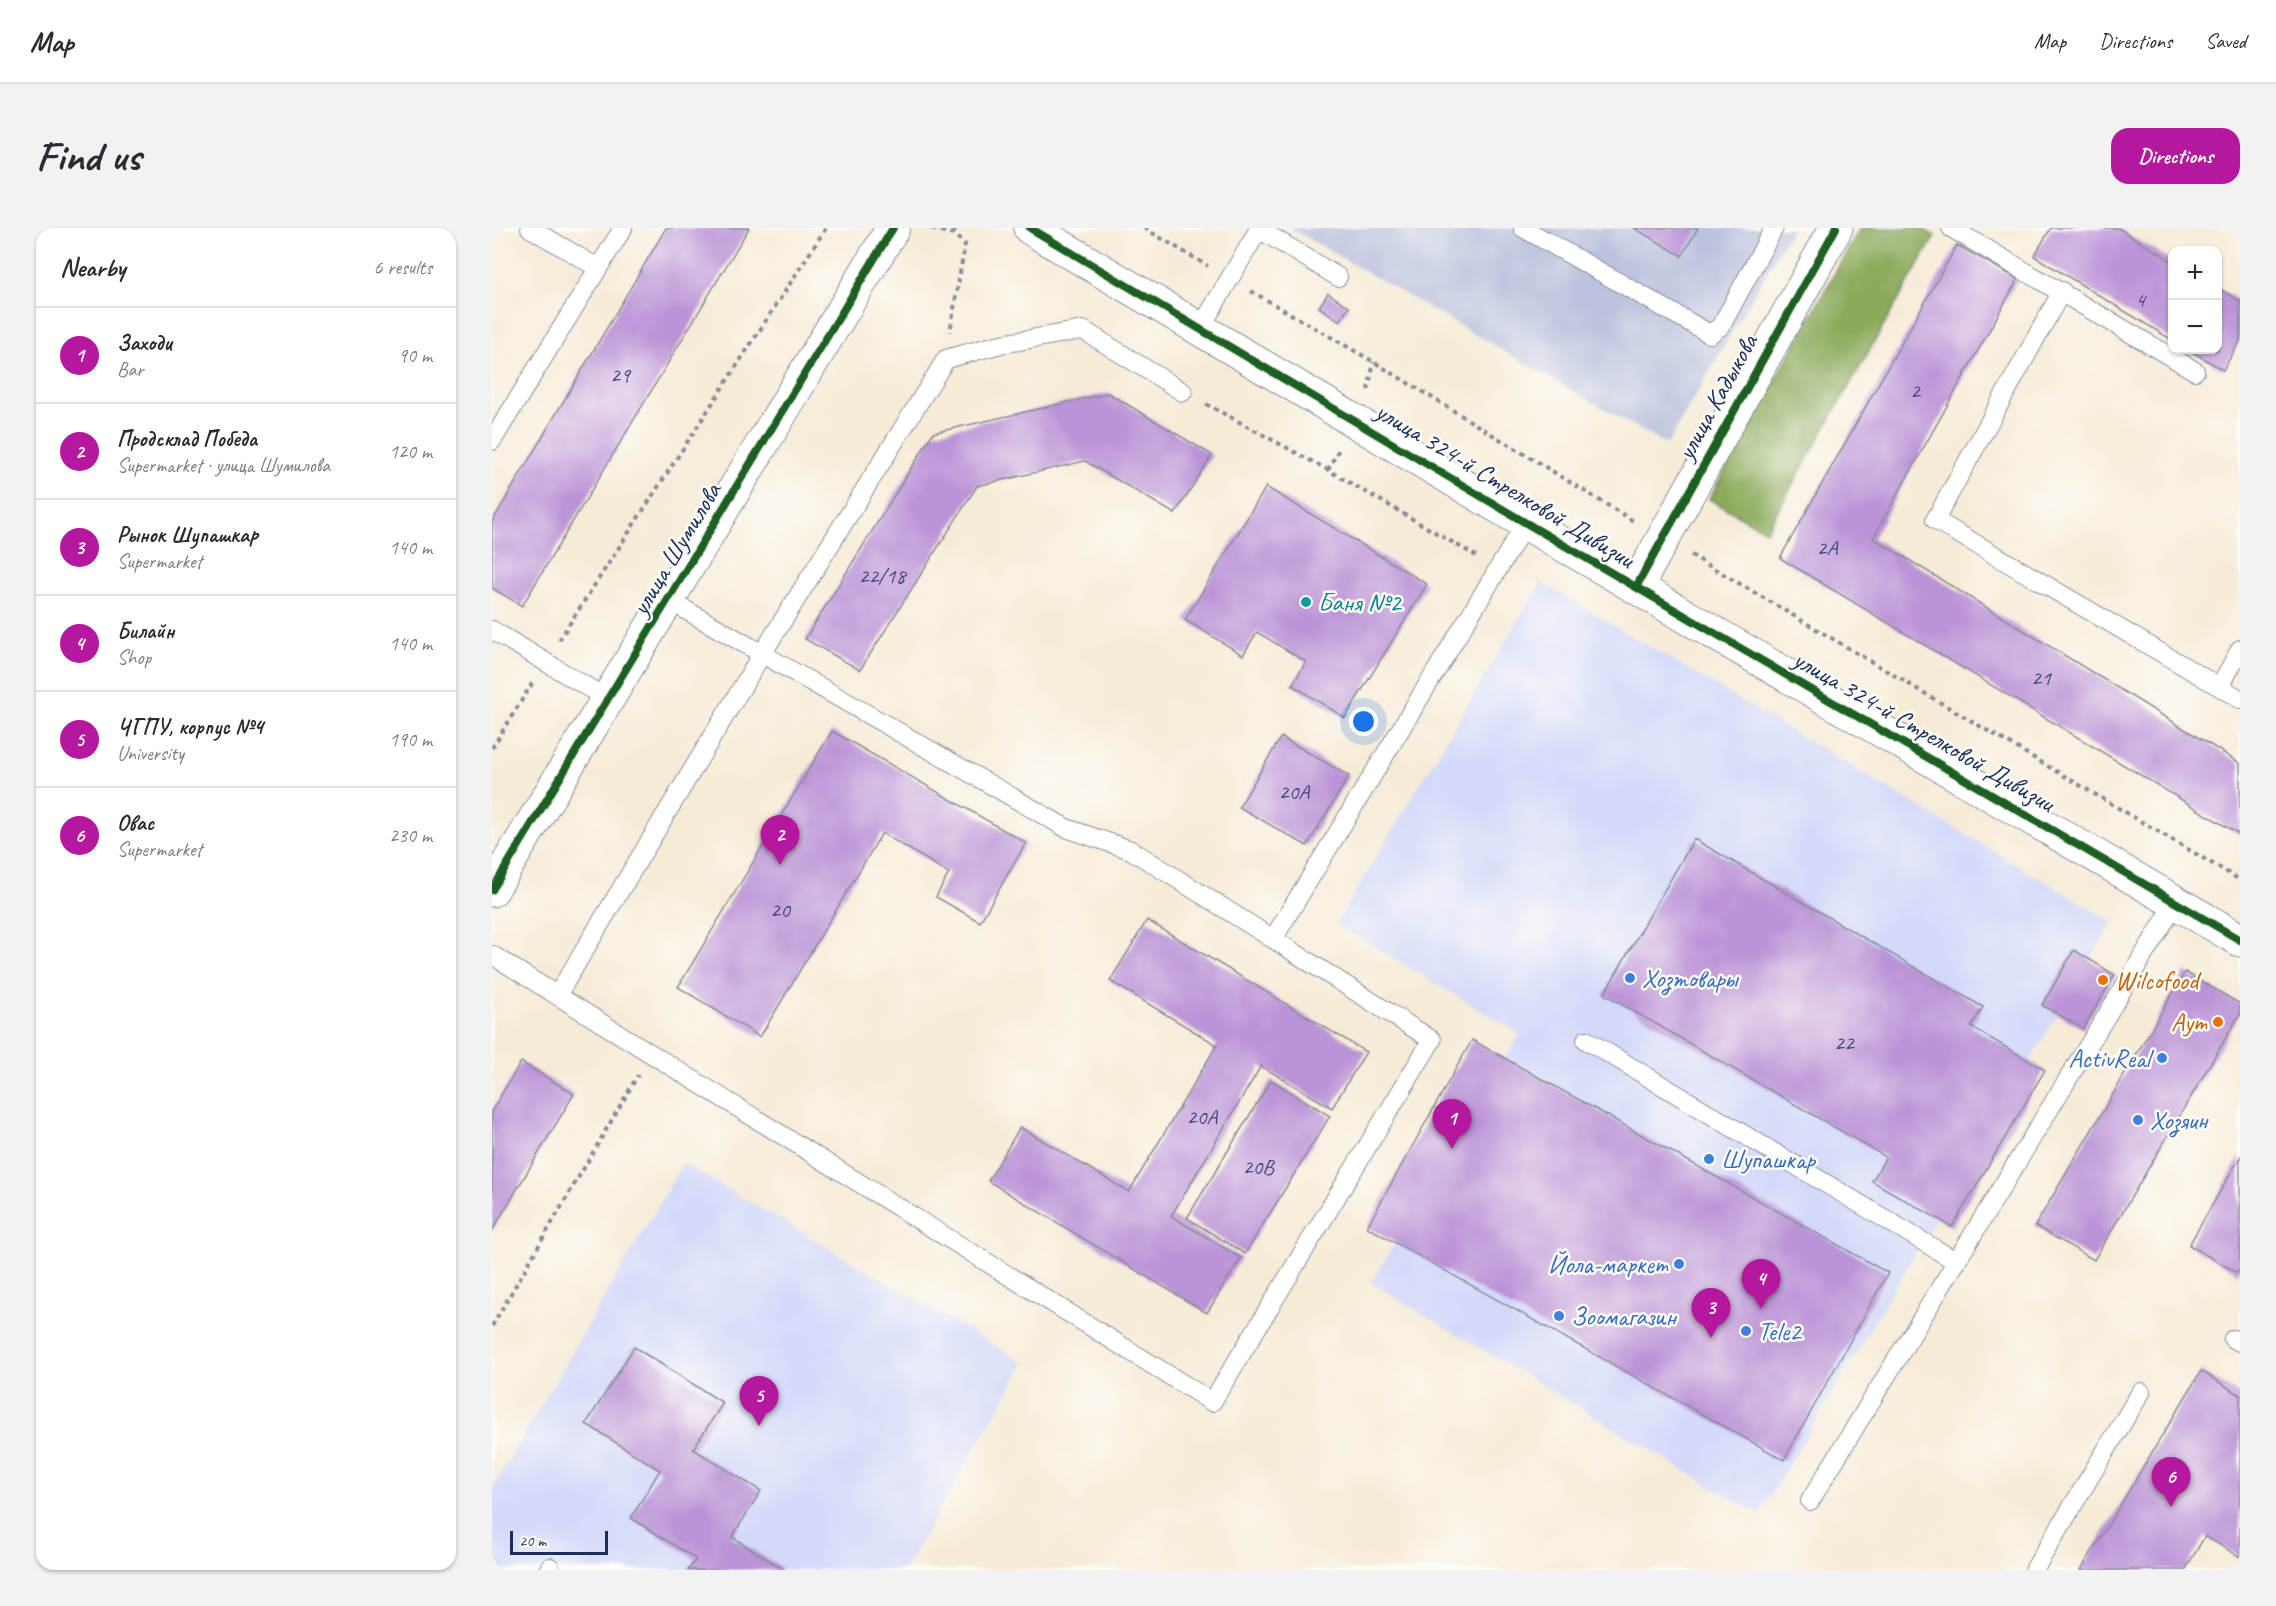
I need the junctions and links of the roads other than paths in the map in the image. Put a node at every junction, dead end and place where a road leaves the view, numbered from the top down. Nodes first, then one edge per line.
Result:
1 (530, 228) edge
2 (623, 228) edge
3 (893, 228) edge
4 (1030, 228) edge
5 (1523, 228) edge
6 (1774, 228) edge
7 (1836, 228) edge
8 (1951, 228) edge
9 (598, 268) junction
10 (1338, 277) dead end
11 (2062, 291) junction
12 (1200, 329) junction
13 (2195, 372) dead end
14 (1183, 392) road end
15 (492, 441) edge
16 (1526, 523) junction
17 (1636, 587) junction
18 (670, 601) junction
19 (492, 630) edge
20 (2240, 649) edge
21 (762, 654) junction
22 (2220, 687) junction
23 (2240, 699) edge
24 (609, 700) junction
25 (492, 890) edge
26 (2176, 902) junction
27 (1273, 939) junction
28 (2240, 940) edge
29 (492, 955) edge
30 (558, 994) junction
31 (1586, 1040) dead end
32 (1957, 1262) junction
33 (2142, 1392) dead end
34 (1810, 1501) dead end
35 (2034, 1570) edge

1 - 9 lane
2 - 9 lane
3 - 18 street, улица Шумилова
4 - 12 street, улица 324-й Стрелковой Дивизии
5 - 6 lane
7 - 17 street, улица Кадыкова
8 - 11 lane
9 - 15 lane
10 - 12 lane
11 - 13 lane
11 - 22 lane
12 - 16 street, улица 324-й Стрелковой Дивизии
14 - 21 lane
16 - 17 street, улица 324-й Стрелковой Дивизии
16 - 27 lane
17 - 26 street, улица 324-й Стрелковой Дивизии
18 - 21 lane
18 - 24 street, улица Шумилова
19 - 24 lane
20 - 22 lane
21 - 27 lane
21 - 30 lane
22 - 23 lane
24 - 25 street, улица Шумилова
26 - 28 street, улица 324-й Стрелковой Дивизии
26 - 32 lane
27 - 30 lane
29 - 30 lane
31 - 32 lane
32 - 34 lane
33 - 35 lane

